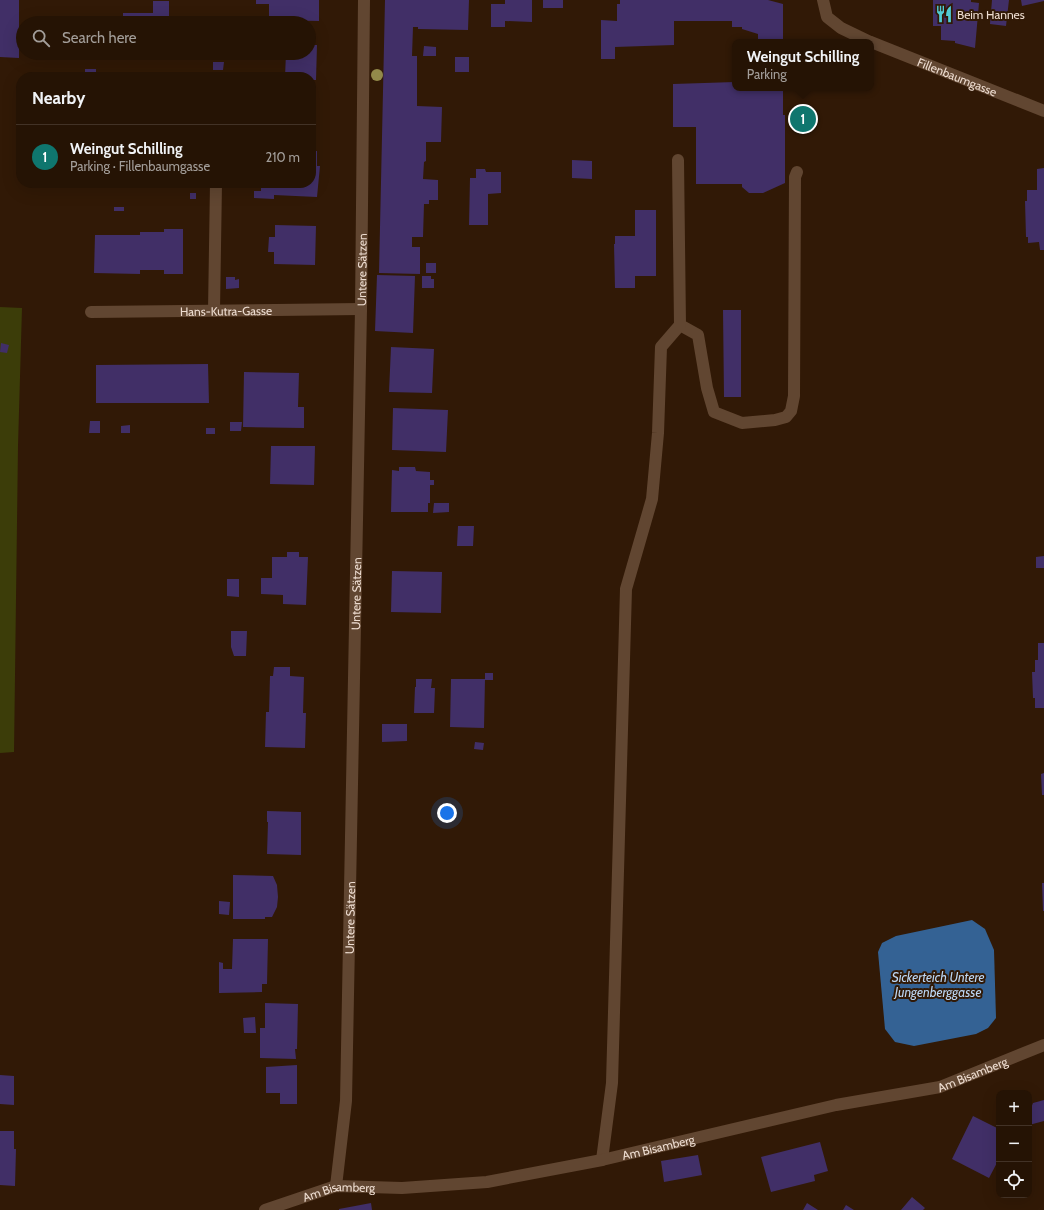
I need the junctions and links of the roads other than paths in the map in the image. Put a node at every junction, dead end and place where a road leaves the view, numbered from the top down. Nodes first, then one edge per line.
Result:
1 (364, 0) edge
2 (823, 0) edge
3 (865, 39) edge
4 (874, 43) edge
5 (1044, 111) edge
6 (678, 160) dead end
7 (797, 172) dead end
8 (216, 188) edge
9 (361, 309) junction
10 (214, 311) junction
11 (91, 312) dead end
12 (680, 325) junction
13 (1044, 1045) edge
14 (602, 1160) junction
15 (336, 1186) junction
16 (265, 1210) edge

1 - 9 street, Untere Sätzen
2 - 3 street, Fillenbaumgasse
4 - 5 street, Fillenbaumgasse
6 - 12 street
7 - 12 street
8 - 10 street
9 - 10 street, Hans-Kutra-Gasse
9 - 15 street, Untere Sätzen
10 - 11 street, Hans-Kutra-Gasse
12 - 14 street
13 - 14 street, Am Bisamberg
14 - 15 street, Am Bisamberg
15 - 16 street, Am Bisamberg

